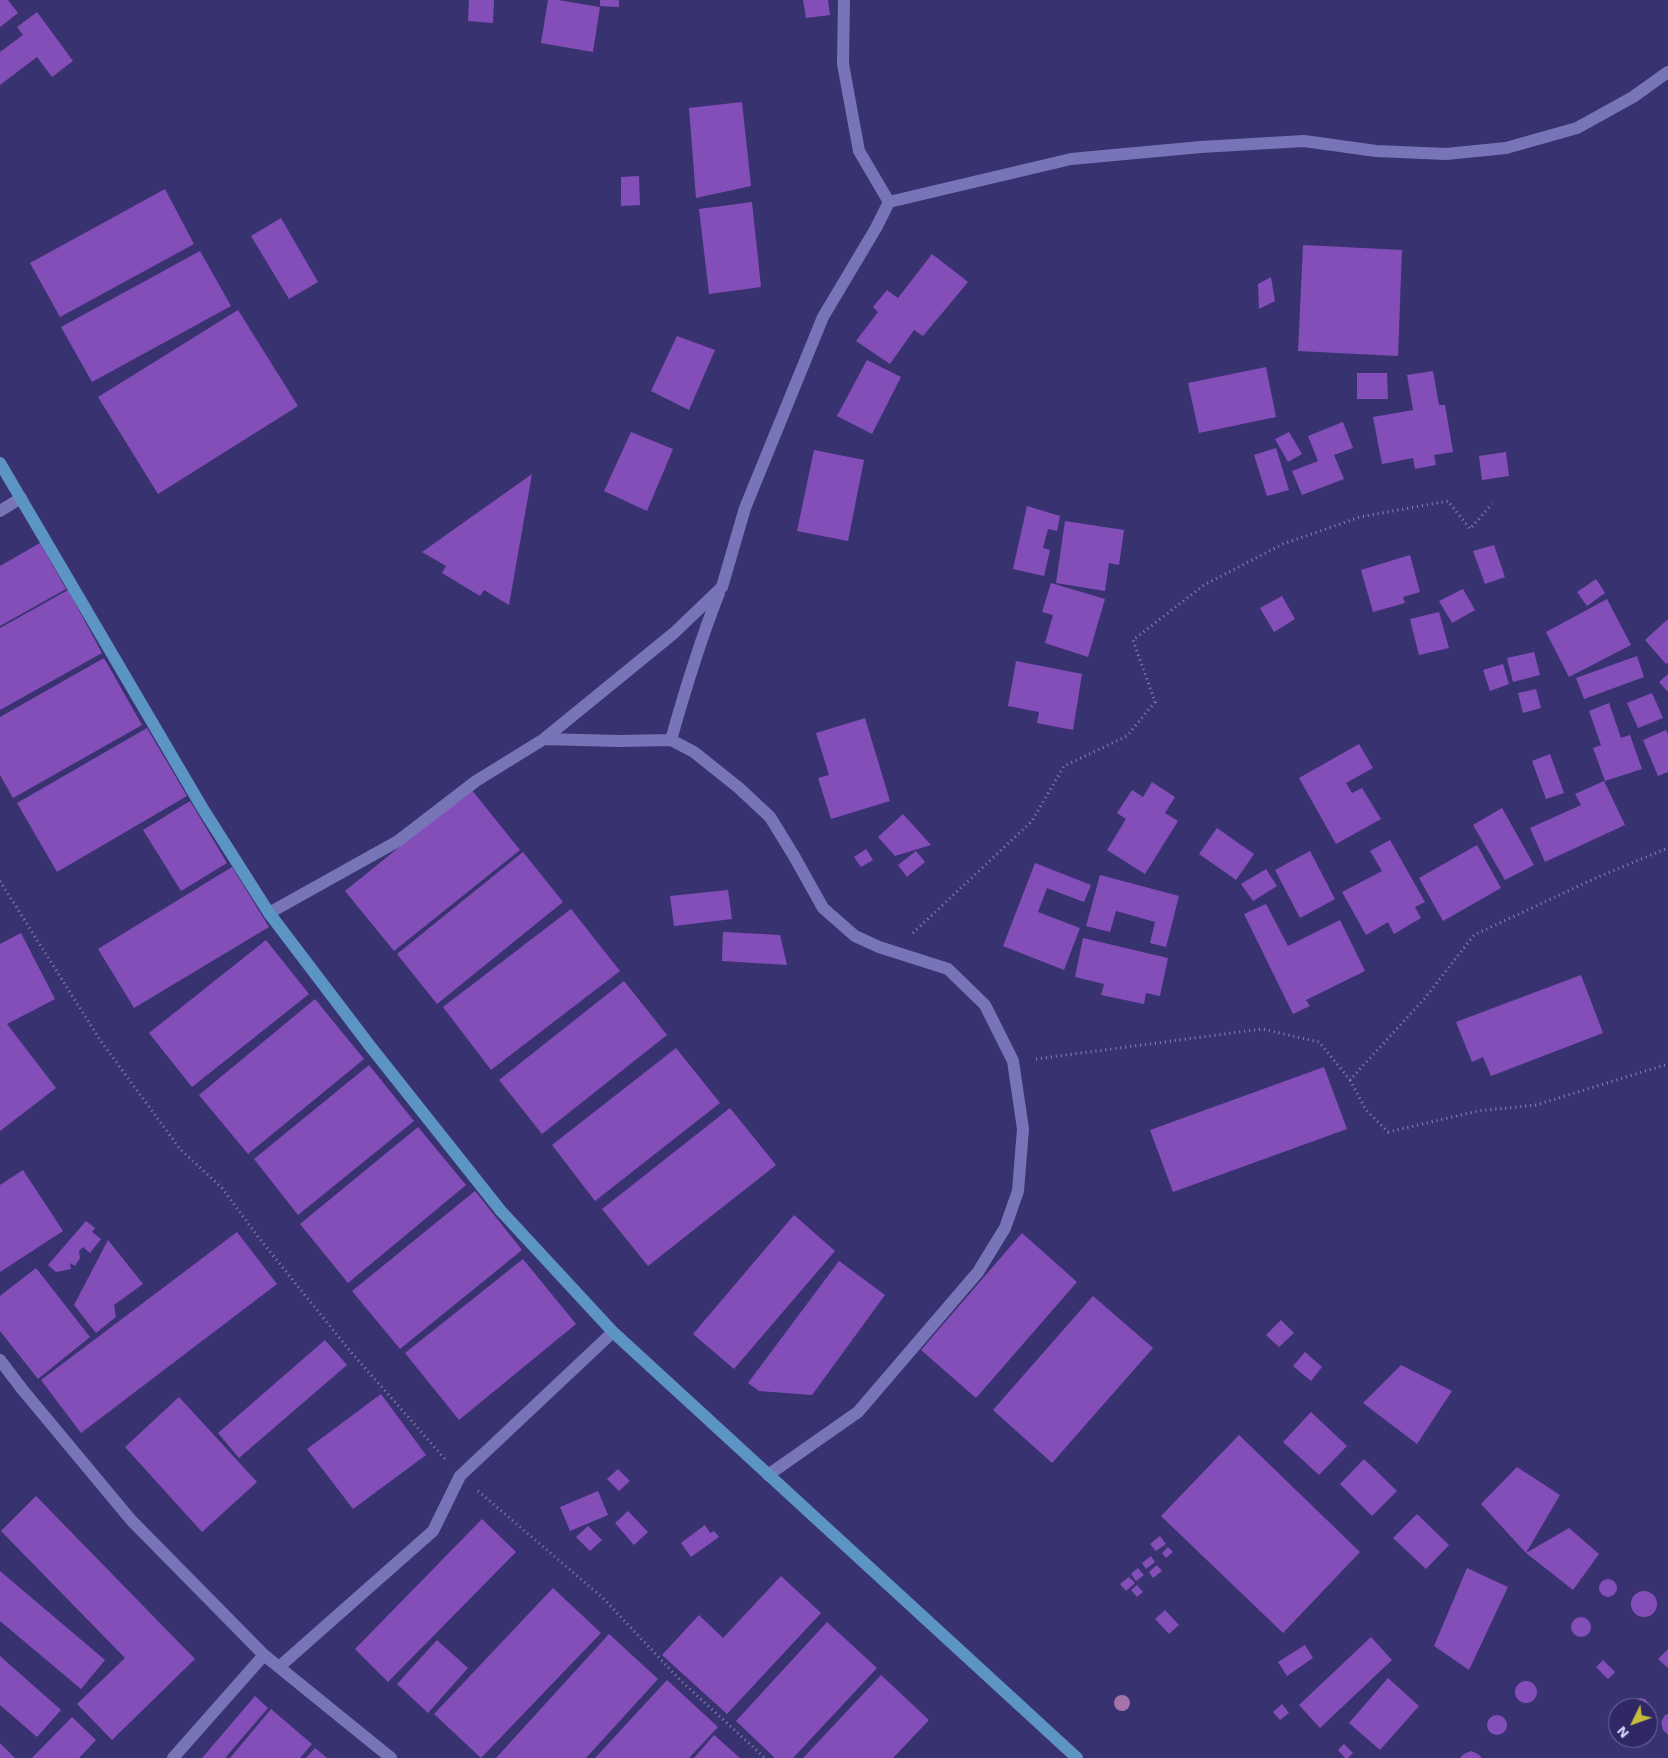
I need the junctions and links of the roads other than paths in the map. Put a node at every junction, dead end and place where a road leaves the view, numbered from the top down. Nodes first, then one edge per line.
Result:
1 (844, 0) edge
2 (1668, 72) edge
3 (889, 202) junction
4 (0, 463) edge
5 (21, 498) junction
6 (0, 510) edge
7 (722, 587) junction
8 (544, 739) junction
9 (671, 740) junction
10 (269, 913) junction
11 (613, 1332) junction
12 (0, 1360) edge
13 (768, 1475) junction
14 (264, 1655) junction
15 (279, 1667) junction
16 (173, 1758) edge
17 (391, 1758) edge
18 (1077, 1758) edge

1 - 3 street
2 - 3 street
3 - 7 street
4 - 5 main road
5 - 6 street
5 - 10 main road
7 - 8 street
7 - 9 street
8 - 9 street
8 - 10 street
9 - 13 street
10 - 11 main road
11 - 13 main road
11 - 15 street
12 - 14 street
13 - 18 main road
14 - 15 street
14 - 16 street
15 - 17 street

